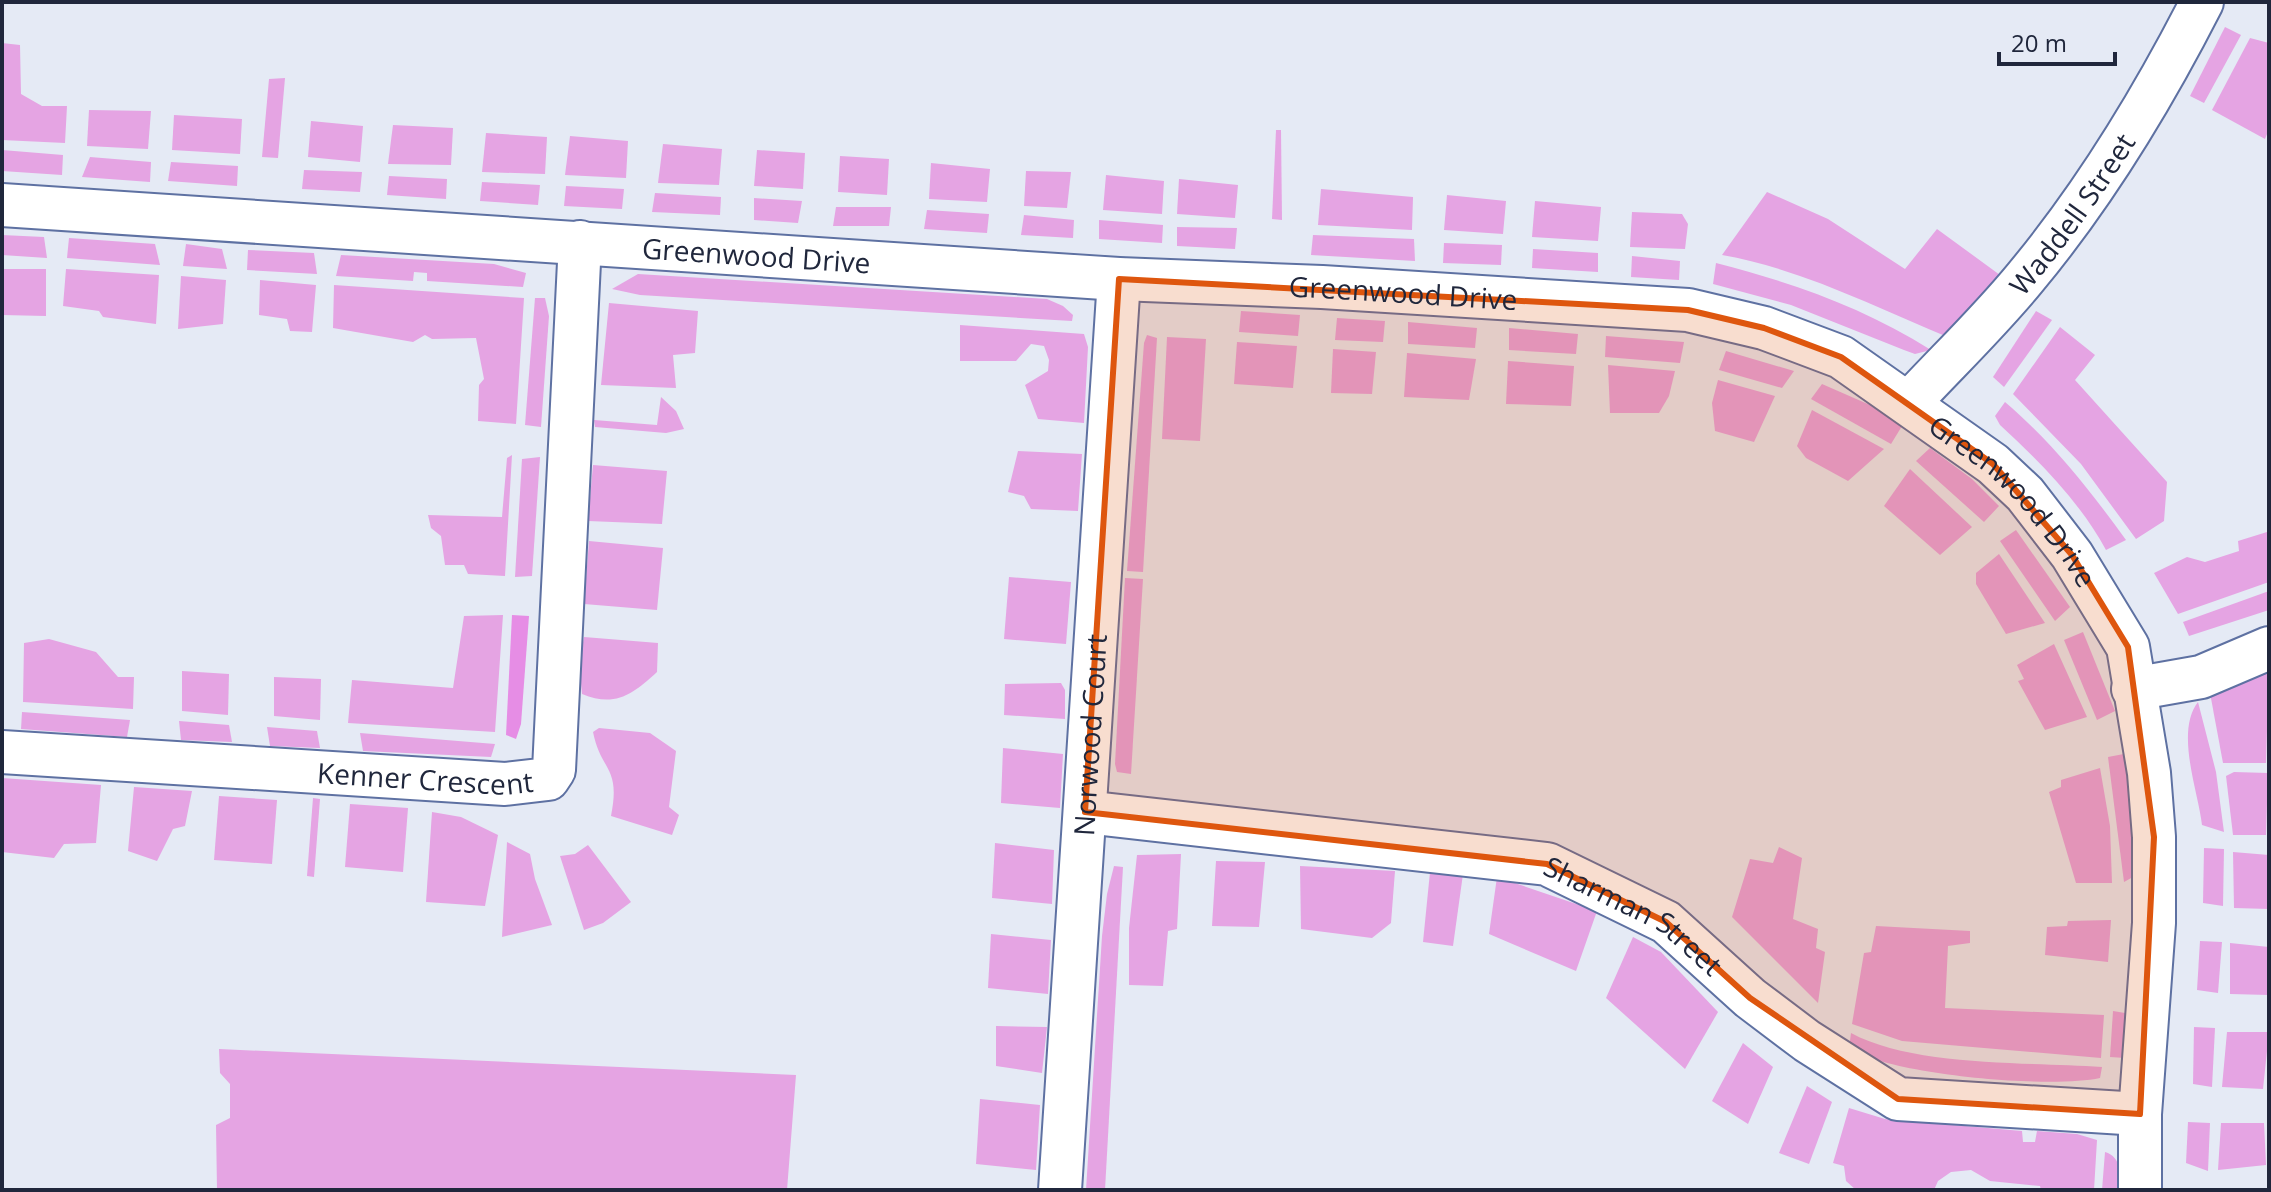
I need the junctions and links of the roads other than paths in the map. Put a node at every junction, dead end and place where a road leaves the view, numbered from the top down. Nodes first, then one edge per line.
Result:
1 (2202, 2) edge
2 (2, 205) edge
3 (580, 242) junction
4 (1119, 279) junction
5 (1909, 403) junction
6 (2269, 648) edge
7 (2133, 689) junction
8 (2, 752) edge
9 (1085, 812) junction
10 (2140, 1114) junction
11 (1060, 1190) edge
12 (2140, 1190) edge

1 - 5 street, Waddell Street
2 - 3 street, Greenwood Drive
3 - 4 street, Greenwood Drive
3 - 8 street, Kenner Crescent
4 - 5 street, Greenwood Drive
4 - 9 street, Norwood Court
5 - 7 street, Greenwood Drive
6 - 7 street
7 - 10 street, Greenwood Drive
9 - 10 street, Sharman Street
9 - 11 street, Norwood Court
10 - 12 street, Greenwood Drive

